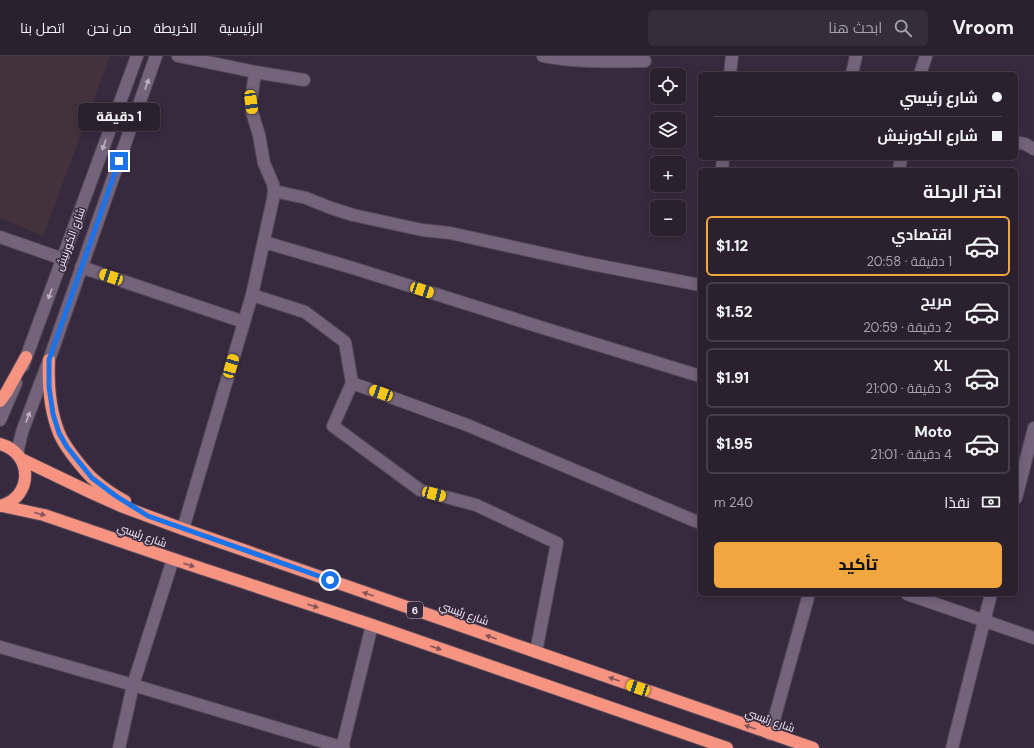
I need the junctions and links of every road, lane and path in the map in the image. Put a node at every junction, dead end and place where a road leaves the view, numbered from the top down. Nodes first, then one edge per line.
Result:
1 (137, 56) edge
2 (156, 56) edge
3 (178, 56) edge
4 (543, 56) edge
5 (732, 56) edge
6 (856, 56) edge
7 (926, 56) edge
8 (645, 60) dead end
9 (255, 72) junction
10 (730, 72) edge
11 (852, 72) edge
12 (921, 72) edge
13 (304, 80) dead end
14 (1018, 142) edge
15 (1034, 149) edge
16 (274, 191) junction
17 (0, 237) edge
18 (264, 242) junction
19 (63, 259) junction
20 (81, 267) junction
21 (698, 285) edge
22 (252, 295) junction
23 (244, 322) junction
24 (26, 357) junction
25 (49, 360) junction
26 (698, 375) edge
27 (352, 383) junction
28 (0, 401) edge
29 (0, 420) edge
30 (1034, 428) edge
31 (0, 444) edge
32 (20, 457) junction
33 (1018, 490) edge
34 (1, 506) edge
35 (148, 516) junction
36 (698, 522) edge
37 (184, 529) junction
38 (173, 559) junction
39 (808, 596) edge
40 (913, 596) edge
41 (990, 596) edge
42 (984, 621) junction
43 (372, 625) junction
44 (1034, 638) edge
45 (0, 647) edge
46 (536, 652) junction
47 (133, 686) junction
48 (770, 734) junction
49 (118, 748) edge
50 (343, 748) edge
51 (727, 748) edge
52 (813, 748) edge
53 (952, 748) edge

1 -> 19 street, شارع الكورنيش
20 -> 2 street, شارع الكورنيش
3 - 9 street
4 - 8 street
5 - 10 street
6 - 11 street
7 - 12 street
9 - 13 street
9 - 16 street
14 - 15 street
16 - 18 street
16 - 21 street
17 - 19 street
18 - 22 street
18 - 26 street
19 -> 24 street, شارع الكورنيش
20 - 23 street
20 - 25 street, شارع الكورنيش
22 - 23 street
22 - 27 street
23 - 37 street
24 - 28 highway
24 - 29 street, شارع الكورنيش
32 -> 25 street, شارع الكورنيش
25 - 35 highway
27 - 36 street
27 - 46 street
30 - 33 street
31 - 32 highway, شارع رئيسي
32 - 34 highway
32 - 35 highway, شارع رئيسي / 6
34 -> 38 highway, شارع رئيسي
35 - 37 highway, شارع رئيسي / 6
46 -> 37 highway, شارع رئيسي / 6
38 -> 43 highway, شارع رئيسي
38 - 47 street
39 - 48 street
40 - 42 street
41 - 42 street
42 - 44 street
42 - 53 street
43 - 50 street
43 -> 51 highway, شارع رئيسي
45 - 47 street
48 -> 46 highway, شارع رئيسي / 6
47 - 49 street
47 - 50 street
48 - 52 highway, شارع رئيسي / 6

